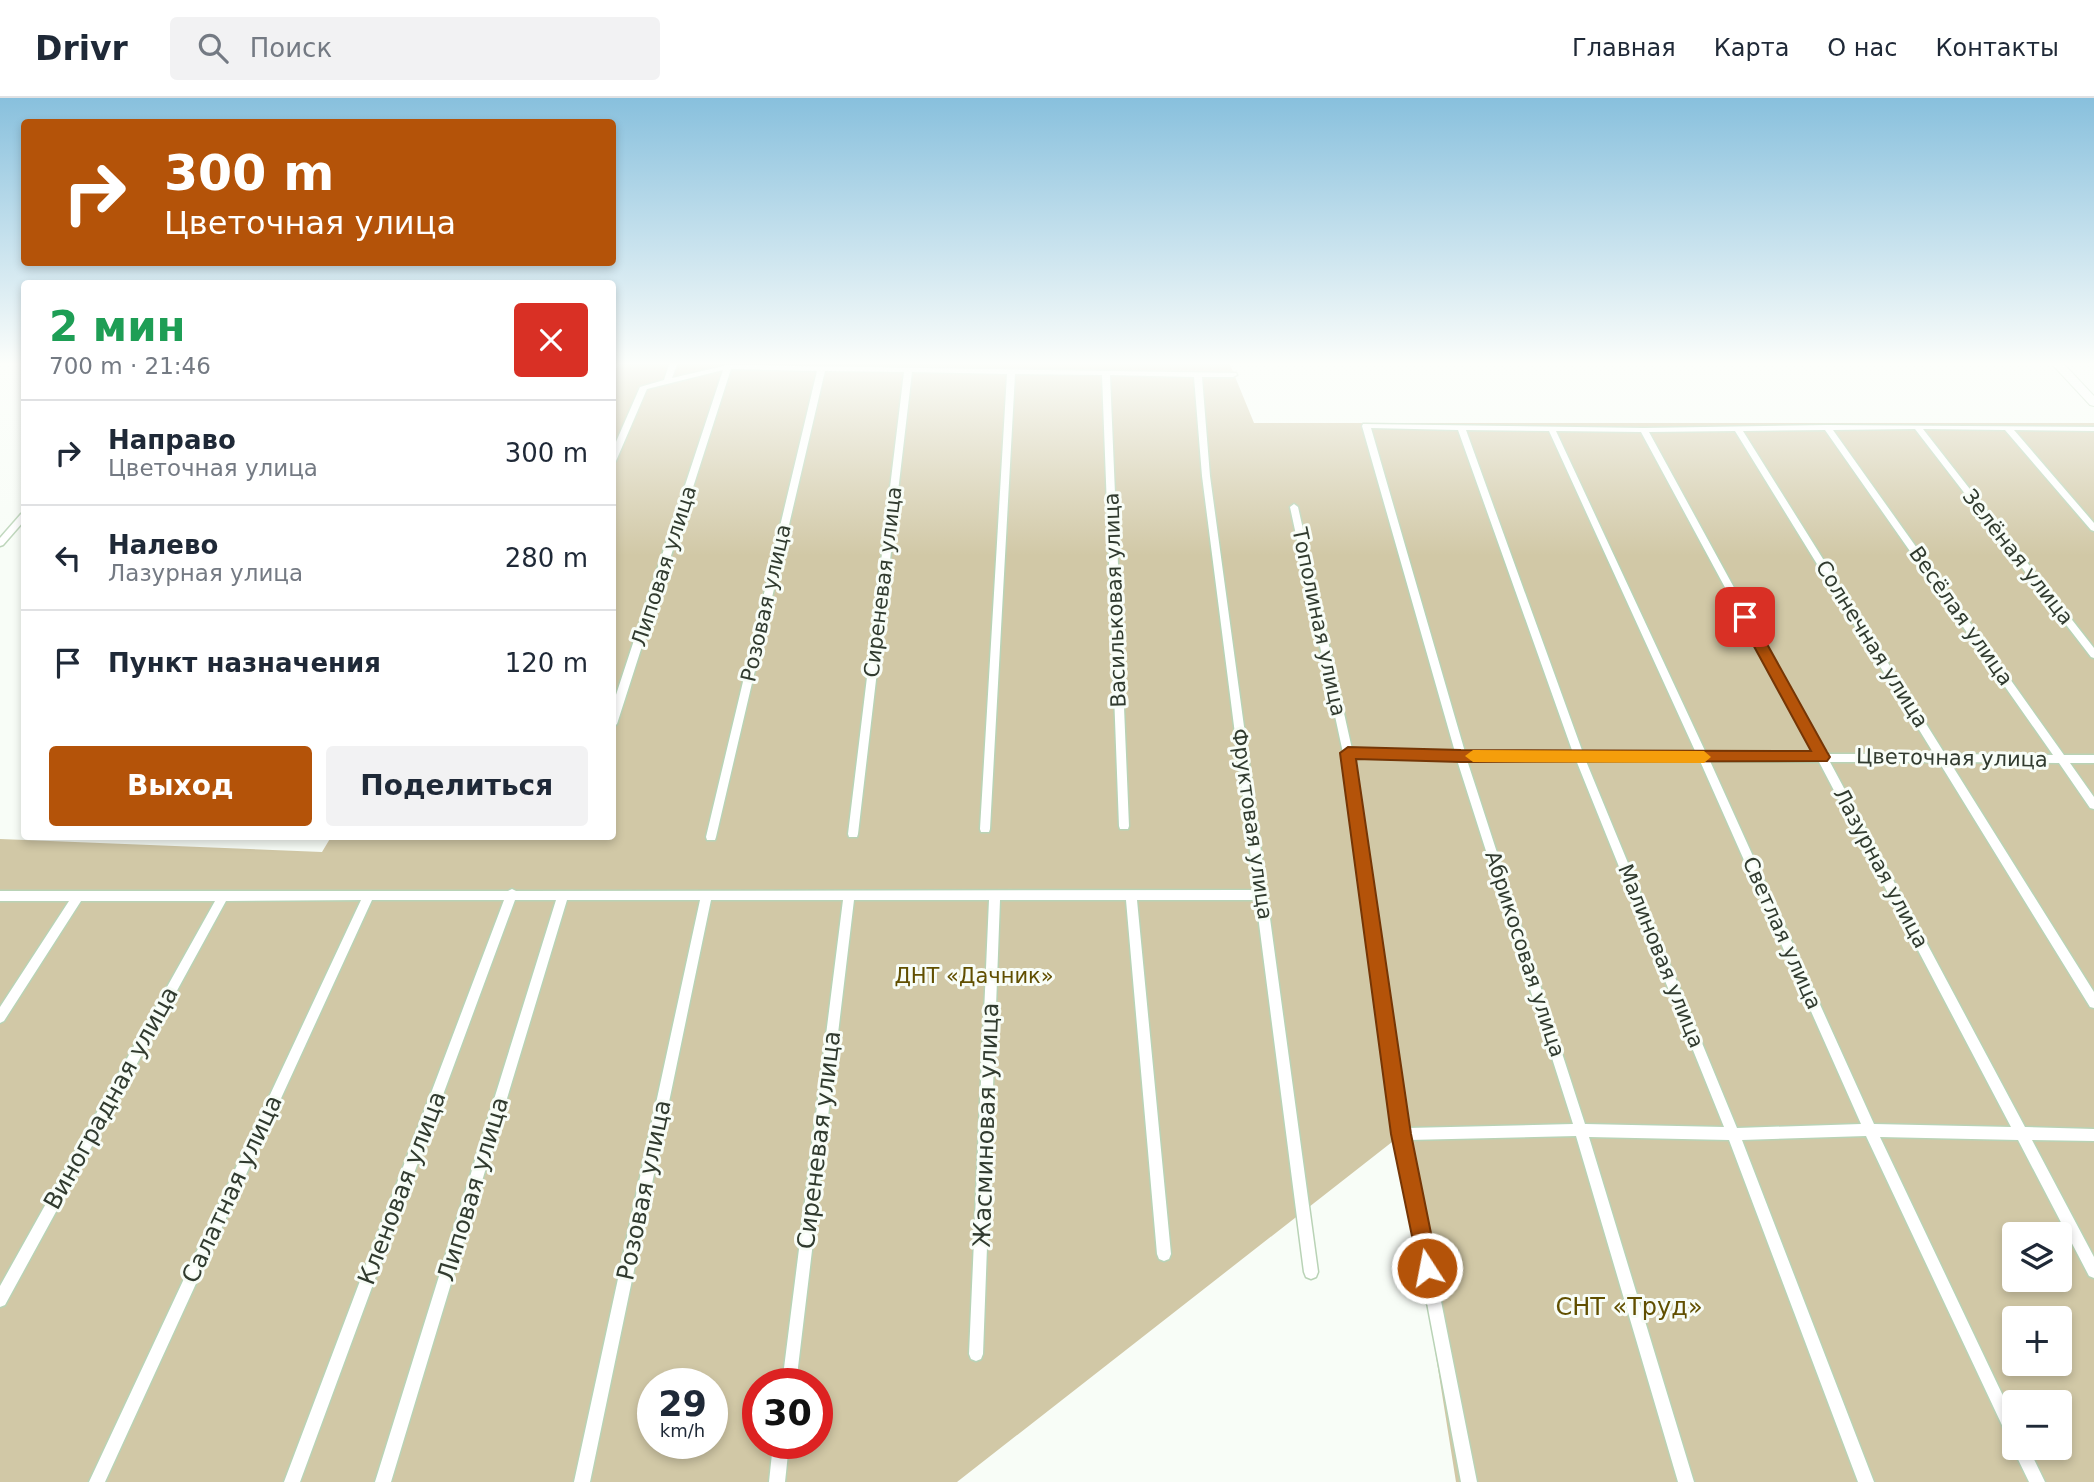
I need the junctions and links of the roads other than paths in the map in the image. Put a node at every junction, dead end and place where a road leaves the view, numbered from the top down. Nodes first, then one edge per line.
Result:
1 (1917, 426) edge
2 (627, 427) edge
3 (709, 427) edge
4 (808, 427) edge
5 (902, 427) edge
6 (1008, 427) edge
7 (1108, 427) edge
8 (1202, 427) edge
9 (1366, 427) edge
10 (1394, 427) edge
11 (1827, 427) junction
12 (1864, 427) edge
13 (1935, 427) edge
14 (1461, 428) junction
15 (1737, 428) junction
16 (2008, 429) junction
17 (1552, 430) junction
18 (1644, 430) junction
19 (2092, 431) edge
20 (616, 452) edge
21 (1294, 507) dead end
22 (21, 519) edge
23 (2094, 528) edge
24 (0, 543) edge
25 (2094, 655) edge
26 (616, 712) edge
27 (1348, 753) junction
28 (1461, 756) junction
29 (1579, 756) junction
30 (1703, 757) junction
31 (1822, 757) junction
32 (1942, 757) junction
33 (2062, 759) junction
34 (2094, 759) edge
35 (2094, 806) edge
36 (1124, 826) dead end
37 (985, 829) dead end
38 (853, 834) dead end
39 (711, 837) dead end
40 (512, 894) junction
41 (1131, 894) junction
42 (0, 895) edge
43 (79, 895) junction
44 (564, 895) junction
45 (849, 895) junction
46 (1261, 895) junction
47 (223, 896) junction
48 (995, 896) junction
49 (368, 897) junction
50 (706, 897) junction
51 (2094, 1003) edge
52 (0, 1017) edge
53 (1581, 1130) junction
54 (1870, 1130) junction
55 (2020, 1132) junction
56 (1733, 1133) junction
57 (1401, 1134) junction
58 (2094, 1135) edge
59 (1164, 1254) dead end
60 (2094, 1271) edge
61 (1311, 1272) dead end
62 (0, 1300) edge
63 (976, 1354) dead end
64 (791, 1368) edge
65 (2002, 1410) edge
66 (779, 1459) edge
67 (2026, 1460) edge
68 (97, 1482) edge
69 (292, 1482) edge
70 (383, 1482) edge
71 (582, 1482) edge
72 (777, 1482) edge
73 (1469, 1482) edge
74 (1686, 1482) edge
75 (1866, 1482) edge
76 (2037, 1482) edge

1 - 25 street, Зелёная улица
2 - 20 street
3 - 26 street, Липовая улица
4 - 39 street, Розовая улица
5 - 38 street, Сиреневая улица
6 - 37 street
7 - 36 street, Васильковая улица
8 - 46 street, Фруктовая улица
9 - 28 street, Абрикосовая улица
10 - 14 street, Абрикосовая улица
11 - 12 street
11 - 15 street
11 - 33 street, Весёлая улица
13 - 16 street
14 - 17 street
14 - 29 street, Малиновая улица
15 - 18 street
15 - 32 street, Солнечная улица
16 - 19 street
16 - 23 street
17 - 18 street
17 - 30 street, Светлая улица
18 - 31 street, Лазурная улица
21 - 27 street, Тополиная улица
22 - 24 street
27 - 28 street, Цветочная улица
27 - 57 street, Тополиная улица
28 - 29 street, Цветочная улица
28 - 53 street, Абрикосовая улица
29 - 30 street, Цветочная улица
29 - 56 street, Малиновая улица
30 - 31 street, Цветочная улица
30 - 54 street, Светлая улица
31 - 32 street, Цветочная улица
31 - 55 street, Лазурная улица
32 - 33 street, Цветочная улица
32 - 51 street, Солнечная улица
33 - 34 street, Цветочная улица
33 - 35 street, Весёлая улица
40 - 44 street
40 - 49 street
40 - 69 street, Кленовая улица
41 - 46 street
41 - 48 street
41 - 59 street
42 - 43 street
43 - 47 street
43 - 52 street
44 - 50 street
44 - 70 street, Липовая улица
45 - 48 street
45 - 50 street
45 - 64 street, Сиреневая улица
46 - 61 street, Фруктовая улица
47 - 49 street
47 - 62 street, Виноградная улица
48 - 63 street, Жасминовая улица
49 - 68 street, Салатная улица
50 - 71 street, Розовая улица
53 - 56 street
53 - 57 street
53 - 74 street, Абрикосовая улица
54 - 55 street
54 - 56 street
54 - 65 street, Светлая улица
55 - 58 street
55 - 60 street, Лазурная улица
56 - 75 street, Малиновая улица
57 - 73 street, Тополиная улица
66 - 72 street
67 - 76 street

